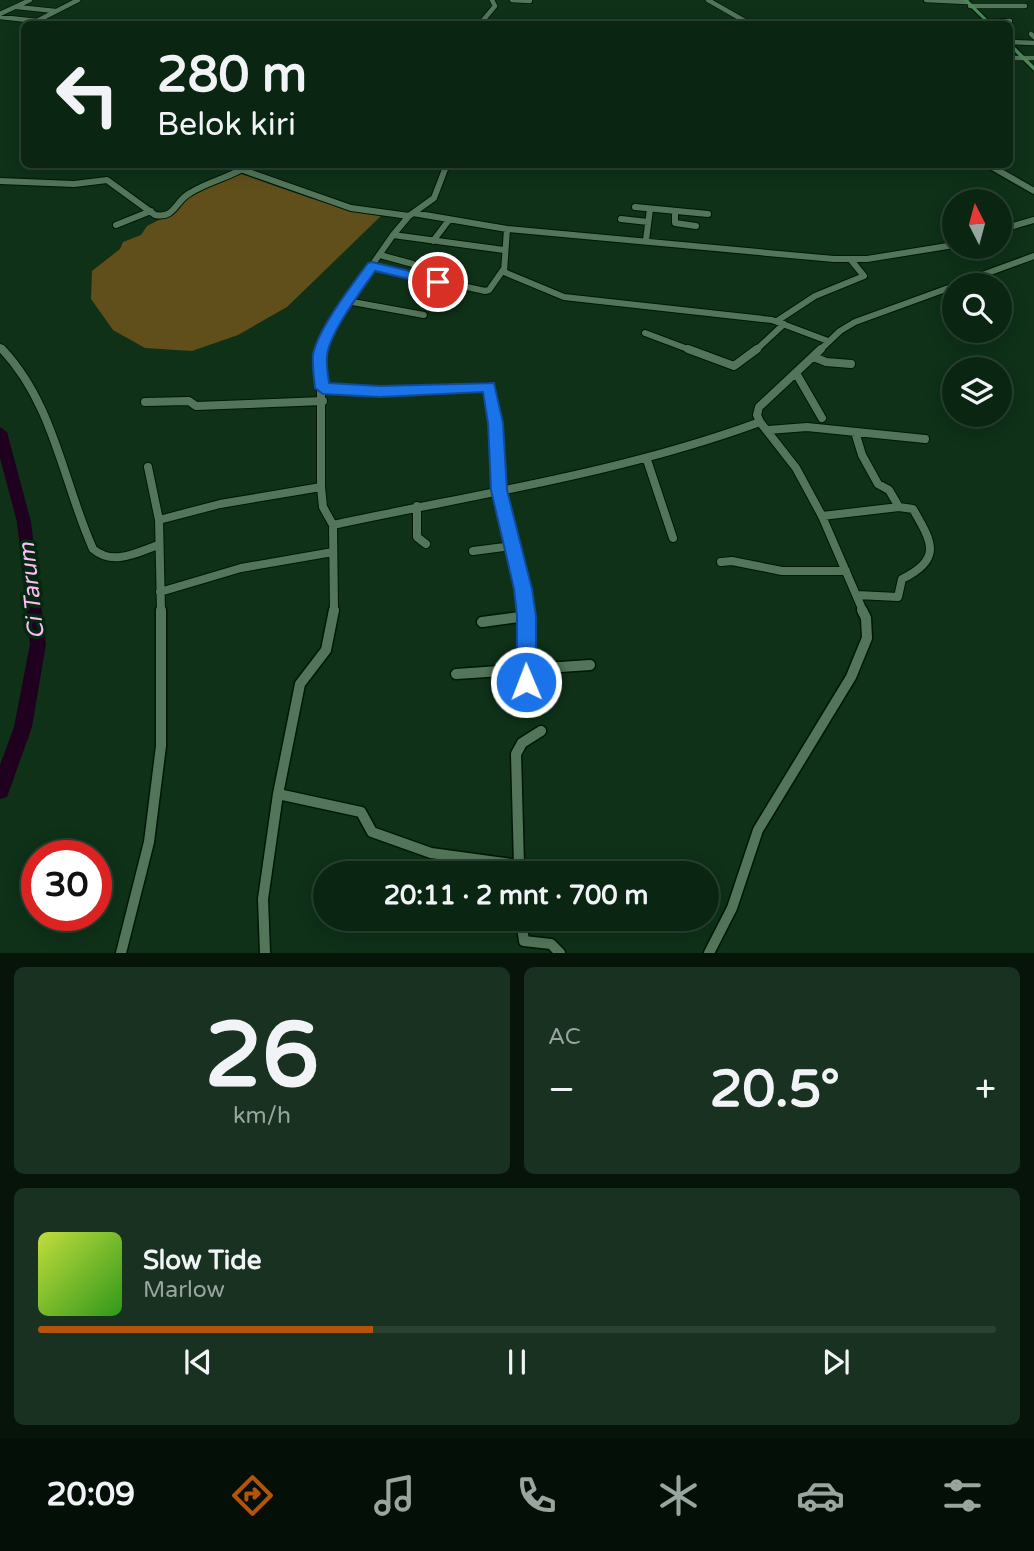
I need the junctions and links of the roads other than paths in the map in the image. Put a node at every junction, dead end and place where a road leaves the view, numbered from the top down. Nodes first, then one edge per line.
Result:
1 (30, 0) edge
2 (78, 0) edge
3 (492, 0) edge
4 (512, 0) edge
5 (701, 0) edge
6 (708, 0) edge
7 (926, 0) edge
8 (530, 1) edge
9 (969, 5) edge
10 (17, 7) junction
11 (1025, 8) dead end
12 (55, 11) junction
13 (0, 16) edge
14 (482, 21) edge
15 (739, 21) edge
16 (745, 21) edge
17 (987, 21) edge
18 (1013, 43) edge
19 (1034, 43) edge
20 (1013, 46) edge
21 (1013, 58) edge
22 (1023, 58) junction
23 (1034, 58) edge
24 (1034, 69) edge
25 (246, 168) edge
26 (445, 168) edge
27 (995, 168) edge
28 (1002, 168) edge
29 (243, 170) junction
30 (0, 181) edge
31 (1034, 189) edge
32 (635, 207) dead end
33 (650, 209) junction
34 (152, 211) junction
35 (675, 211) junction
36 (411, 214) junction
37 (708, 214) dead end
38 (621, 219) dead end
39 (449, 220) junction
40 (1034, 220) edge
41 (648, 222) junction
42 (116, 225) dead end
43 (696, 226) dead end
44 (1012, 226) edge
45 (507, 229) junction
46 (393, 235) junction
47 (646, 240) junction
48 (433, 242) junction
49 (942, 247) edge
50 (504, 250) junction
51 (380, 255) junction
52 (1034, 256) edge
53 (851, 260) junction
54 (413, 264) dead end
55 (372, 266) junction
56 (503, 270) junction
57 (987, 273) edge
58 (942, 289) edge
59 (347, 301) junction
60 (424, 315) dead end
61 (780, 323) junction
62 (645, 333) dead end
63 (828, 341) junction
64 (0, 347) edge
65 (814, 356) junction
66 (851, 365) dead end
67 (796, 373) junction
68 (323, 388) junction
69 (323, 401) junction
70 (145, 402) dead end
71 (822, 418) dead end
72 (760, 422) junction
73 (768, 430) junction
74 (855, 432) junction
75 (925, 439) dead end
76 (647, 460) junction
77 (148, 467) dead end
78 (321, 487) junction
79 (499, 490) junction
80 (417, 506) junction
81 (899, 507) junction
82 (821, 516) junction
83 (159, 520) junction
84 (333, 525) junction
85 (673, 537) dead end
86 (426, 544) dead end
87 (158, 545) junction
88 (512, 546) junction
89 (473, 551) dead end
90 (333, 552) junction
91 (721, 562) dead end
92 (846, 572) junction
93 (160, 592) junction
94 (857, 596) junction
95 (527, 616) junction
96 (482, 622) dead end
97 (590, 665) dead end
98 (525, 668) junction
99 (456, 674) dead end
100 (546, 704) dead end
101 (541, 731) dead end
102 (278, 794) junction
103 (479, 861) edge
104 (520, 861) edge
105 (523, 931) edge
106 (121, 953) edge
107 (265, 953) edge
108 (560, 953) edge
109 (709, 953) edge

1 - 10 street
2 - 12 street
3 - 14 street
4 - 8 street
5 - 15 street
6 - 16 street
7 - 9 street
9 - 11 street
9 - 17 main road
10 - 12 street
10 - 13 street
12 - 13 street
18 - 19 street
20 - 22 main road
21 - 22 street
22 - 23 street
22 - 24 main road
25 - 29 street
26 - 36 street
27 - 31 street
28 - 31 street
29 - 34 street
29 - 36 street
30 - 34 street
32 - 33 street
33 - 35 street
33 - 41 street
34 - 42 street
35 - 37 street
35 - 43 street
36 - 39 street
36 - 46 street
38 - 41 street
39 - 45 street
39 - 48 street
40 - 44 street
41 - 47 street
45 - 47 street
45 - 50 street
46 - 48 street
46 - 51 street
47 - 53 street
48 - 50 street
49 - 53 street
50 - 56 street
51 - 54 street
51 - 55 street
52 - 57 street
53 - 61 street
55 - 56 street
55 - 59 street
56 - 61 street
58 - 63 street
59 - 60 street
59 - 68 street
61 - 62 street
61 - 63 street
63 - 65 street
64 - 87 street
65 - 66 street
65 - 67 street
67 - 71 street
67 - 72 street
68 - 69 street
68 - 79 street
69 - 70 street
69 - 78 street
72 - 73 street
72 - 76 street
73 - 74 street
73 - 82 street
74 - 75 street
74 - 81 street
76 - 79 street
76 - 85 street
77 - 83 street
78 - 83 street
78 - 84 street
79 - 80 street
79 - 88 street
80 - 84 street
80 - 86 street
81 - 82 street
81 - 94 street
82 - 92 street
83 - 87 street
84 - 90 street
87 - 93 street
88 - 89 street
88 - 95 street
90 - 93 street
90 - 102 street
91 - 92 street
92 - 94 street
93 - 106 street
94 - 109 street
95 - 96 street
95 - 98 street
97 - 98 street
98 - 99 street
98 - 100 street
101 - 104 street
102 - 103 street
102 - 107 street
105 - 108 street

